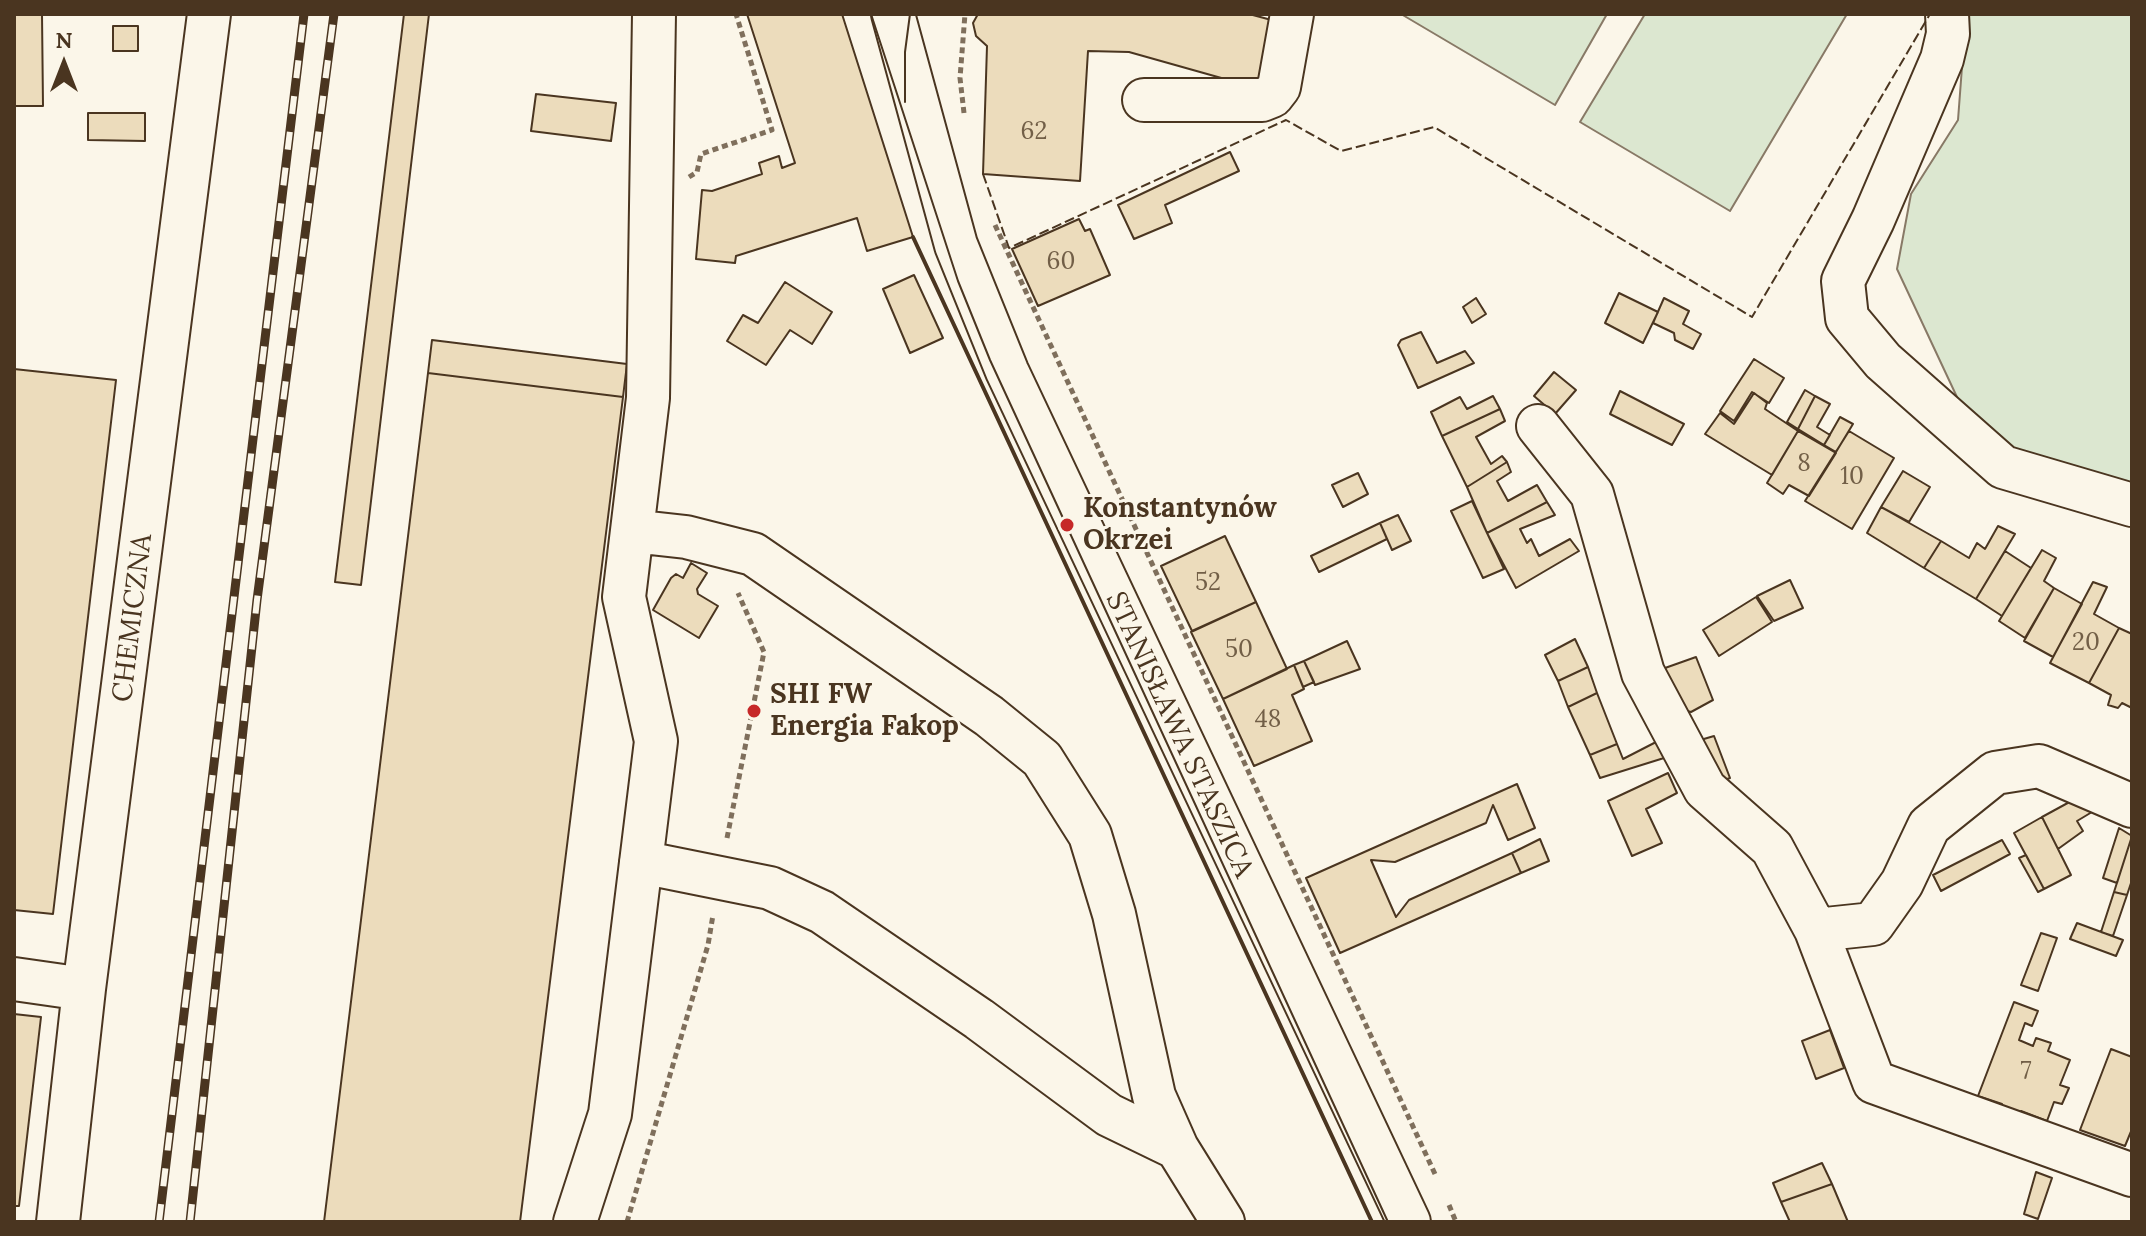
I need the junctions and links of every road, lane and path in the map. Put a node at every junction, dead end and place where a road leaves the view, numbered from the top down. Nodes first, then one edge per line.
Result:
1 (209, 14) edge
2 (654, 14) edge
3 (736, 14) edge
4 (893, 14) edge
5 (965, 14) edge
6 (1292, 14) edge
7 (1947, 14) edge
8 (1144, 100) dead end
9 (965, 119) dead end
10 (680, 183) dead end
11 (992, 219) dead end
12 (1538, 426) dead end
13 (2132, 505) edge
14 (632, 531) junction
15 (733, 581) dead end
16 (2132, 806) edge
17 (641, 862) junction
18 (719, 877) junction
19 (1816, 930) junction
20 (14, 979) edge
21 (84, 989) junction
22 (1177, 1148) junction
23 (2132, 1175) edge
24 (1437, 1179) dead end
25 (1443, 1193) dead end
26 (58, 1222) edge
27 (575, 1222) edge
28 (627, 1222) edge
29 (1223, 1222) edge
30 (1409, 1222) edge
31 (1456, 1222) edge

1 - 21 street, CHEMICZNA
2 - 14 street
3 - 10 path
4 - 30 street, STANISŁAWA STASZICA
5 - 9 path
6 - 8 street
7 - 13 street
11 - 24 path
12 - 19 street
14 - 17 street
14 - 22 street
15 - 18 path
16 - 19 street
17 - 18 street
17 - 27 street
18 - 22 street
18 - 28 path
19 - 23 street
20 - 21 street
21 - 26 street, CHEMICZNA
22 - 29 street
25 - 31 path

